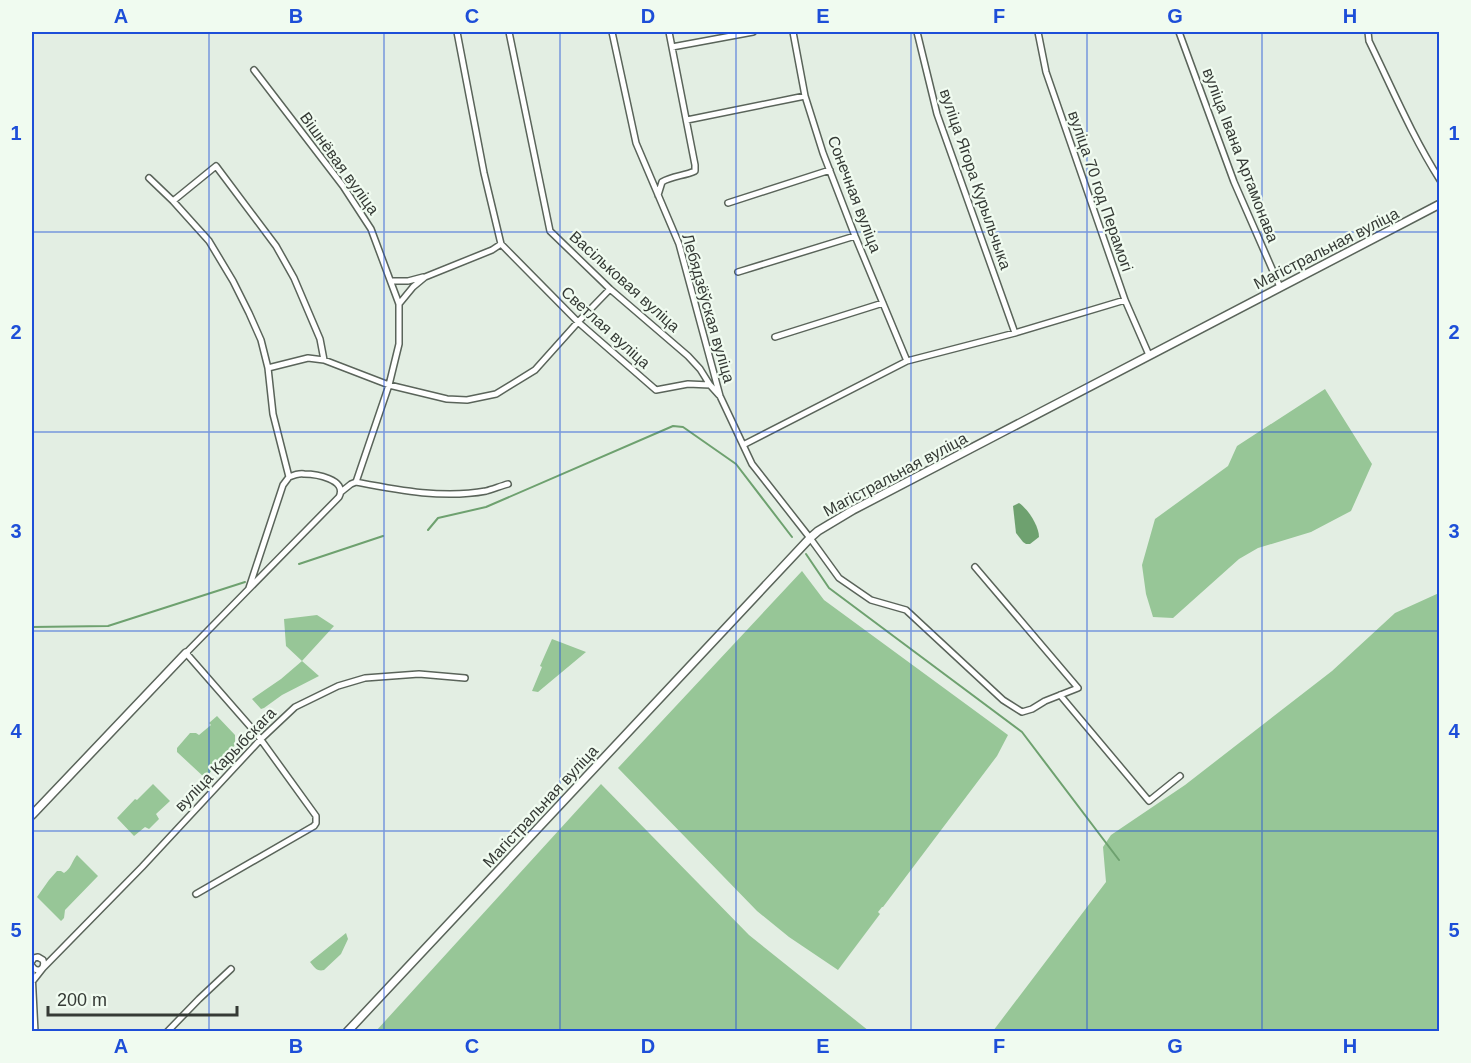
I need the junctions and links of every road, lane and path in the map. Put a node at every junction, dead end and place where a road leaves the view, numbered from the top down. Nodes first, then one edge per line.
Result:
1 (457, 32) edge
2 (509, 32) edge
3 (612, 32) edge
4 (669, 32) edge
5 (753, 32) edge
6 (793, 32) edge
7 (917, 32) edge
8 (1038, 32) edge
9 (1179, 32) edge
10 (1368, 32) edge
11 (672, 48) junction
12 (254, 70) dead end
13 (806, 96) junction
14 (687, 120) junction
15 (830, 170) junction
16 (149, 178) dead end
17 (1440, 180) edge
18 (658, 196) junction
19 (173, 201) junction
20 (728, 203) dead end
21 (1440, 204) edge
22 (855, 236) junction
23 (501, 244) junction
24 (738, 272) dead end
25 (424, 277) junction
26 (391, 281) junction
27 (1280, 287) junction
28 (610, 289) junction
29 (1125, 300) junction
30 (883, 303) junction
31 (399, 304) junction
32 (578, 322) junction
33 (1015, 333) junction
34 (775, 338) dead end
35 (1149, 356) junction
36 (324, 360) junction
37 (907, 360) junction
38 (712, 364) junction
39 (268, 368) junction
40 (700, 369) junction
41 (389, 385) junction
42 (710, 385) junction
43 (720, 396) junction
44 (742, 445) junction
45 (289, 477) junction
46 (356, 482) junction
47 (508, 484) dead end
48 (341, 492) junction
49 (810, 538) junction
50 (975, 567) dead end
51 (249, 588) junction
52 (186, 653) junction
53 (465, 678) dead end
54 (1060, 695) junction
55 (261, 739) junction
56 (1180, 776) dead end
57 (32, 815) edge
58 (196, 894) dead end
59 (42, 958) junction
60 (32, 959) edge
61 (52, 959) junction
62 (32, 966) edge
63 (43, 968) junction
64 (231, 969) dead end
65 (32, 972) edge
66 (32, 982) edge
67 (35, 1032) edge
68 (167, 1032) edge
69 (347, 1032) edge

1 - 23 street
2 - 28 street, Васільковая вуліца
3 - 18 street, Лебядзёўская вуліца
4 - 11 street
5 - 11 street
6 - 13 street, Сонечная вуліца
7 - 33 street, вуліца Ягора Курыльчыка
8 - 29 street, вуліца 70 год Перамогі
9 - 27 street, вуліца Івана Артамонава
10 - 17 street
11 - 14 street
12 - 26 street, Вішнёвая вуліца
13 - 14 street
13 - 15 street, Сонечная вуліца
14 - 18 street
15 - 20 street
15 - 22 street, Сонечная вуліца
16 - 19 street
18 - 38 street, Лебядзёўская вуліца
19 - 36 street
19 - 39 street
21 - 27 main road, Магістральная вуліца
22 - 24 street
22 - 30 street, Сонечная вуліца
23 - 25 street
23 - 32 street, Светлая вуліца
25 - 26 street
25 - 31 street
26 - 31 street, Вішнёвая вуліца
27 - 35 main road, Магістральная вуліца
28 - 32 street
28 - 40 street, Васільковая вуліца
29 - 33 street
29 - 35 street, вуліца 70 год Перамогі
30 - 34 street
30 - 37 street, Сонечная вуліца
31 - 41 street, Вішнёвая вуліца
32 - 41 street
32 - 42 street, Светлая вуліца
33 - 37 street
35 - 49 main road, Магістральная вуліца
36 - 39 street
36 - 41 street
37 - 44 street
38 - 40 street
38 - 43 street, Лебядзёўская вуліца
39 - 45 street
40 - 42 street, Васільковая вуліца
41 - 46 street, Вішнёвая вуліца
42 - 43 street, Васільковая вуліца
43 - 44 street, Лебядзёўская вуліца
44 - 49 street, Лебядзёўская вуліца
45 - 48 street
45 - 51 street
46 - 47 street
46 - 48 street
48 - 51 street
49 - 54 street, Лебядзёўская вуліца
49 - 69 main road, Магістральная вуліца
50 - 54 street
51 - 52 street
52 - 55 street
52 - 57 main road
53 - 55 street, вуліца Карыбскага
54 - 56 street
55 - 58 street
55 - 61 street, вуліца Карыбскага
59 - 60 street
59 - 61 street
59 - 63 street
61 - 63 street, вуліца Карыбскага
62 - 63 street
63 - 66 street, вуліца Карыбскага
64 - 68 street
65 - 66 street
66 - 67 street

